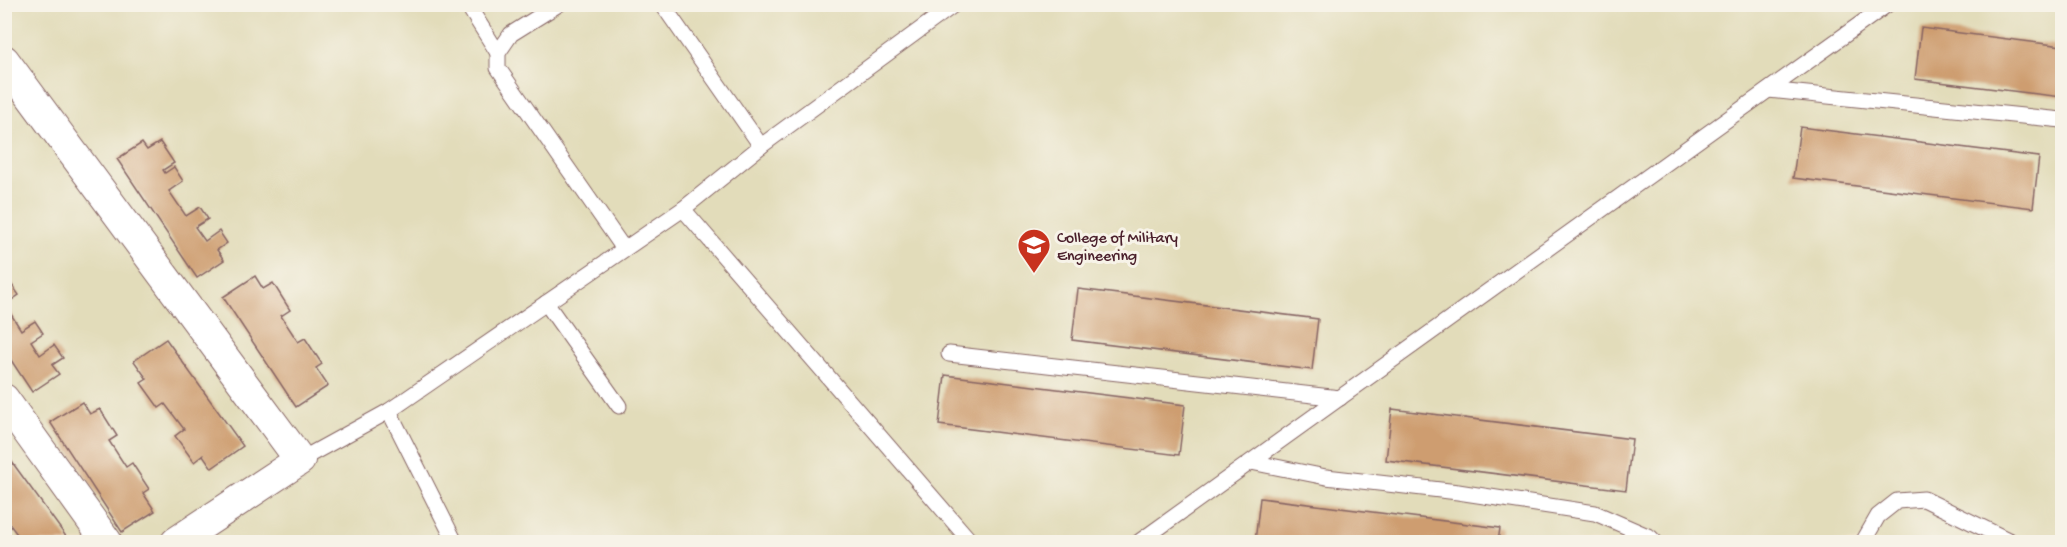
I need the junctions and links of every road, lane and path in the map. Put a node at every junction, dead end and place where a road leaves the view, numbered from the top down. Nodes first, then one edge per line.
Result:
1 (467, 4) edge
2 (559, 4) edge
3 (662, 4) edge
4 (1888, 4) edge
5 (950, 6) edge
6 (498, 53) junction
7 (4, 60) edge
8 (1769, 90) junction
9 (2062, 120) edge
10 (760, 146) junction
11 (683, 209) junction
12 (624, 249) junction
13 (546, 303) junction
14 (950, 354) dead end
15 (1340, 398) junction
16 (4, 399) edge
17 (619, 406) dead end
18 (389, 411) junction
19 (300, 460) junction
20 (1251, 462) junction
21 (107, 543) edge
22 (176, 543) edge
23 (455, 543) edge
24 (971, 543) edge
25 (1138, 543) edge
26 (1655, 543) edge
27 (1863, 543) edge
28 (2012, 543) edge

1 - 6 lane
2 - 6 lane
3 - 10 lane
4 - 8 lane
5 - 10 lane
6 - 12 lane
7 - 19 street
8 - 9 lane
8 - 15 lane
10 - 11 lane
11 - 12 lane
11 - 24 lane
12 - 13 lane
13 - 17 lane
13 - 18 lane
14 - 15 lane
15 - 20 lane
16 - 21 street
18 - 19 lane
18 - 23 lane
19 - 22 street
20 - 25 lane
20 - 26 lane
27 - 28 lane

